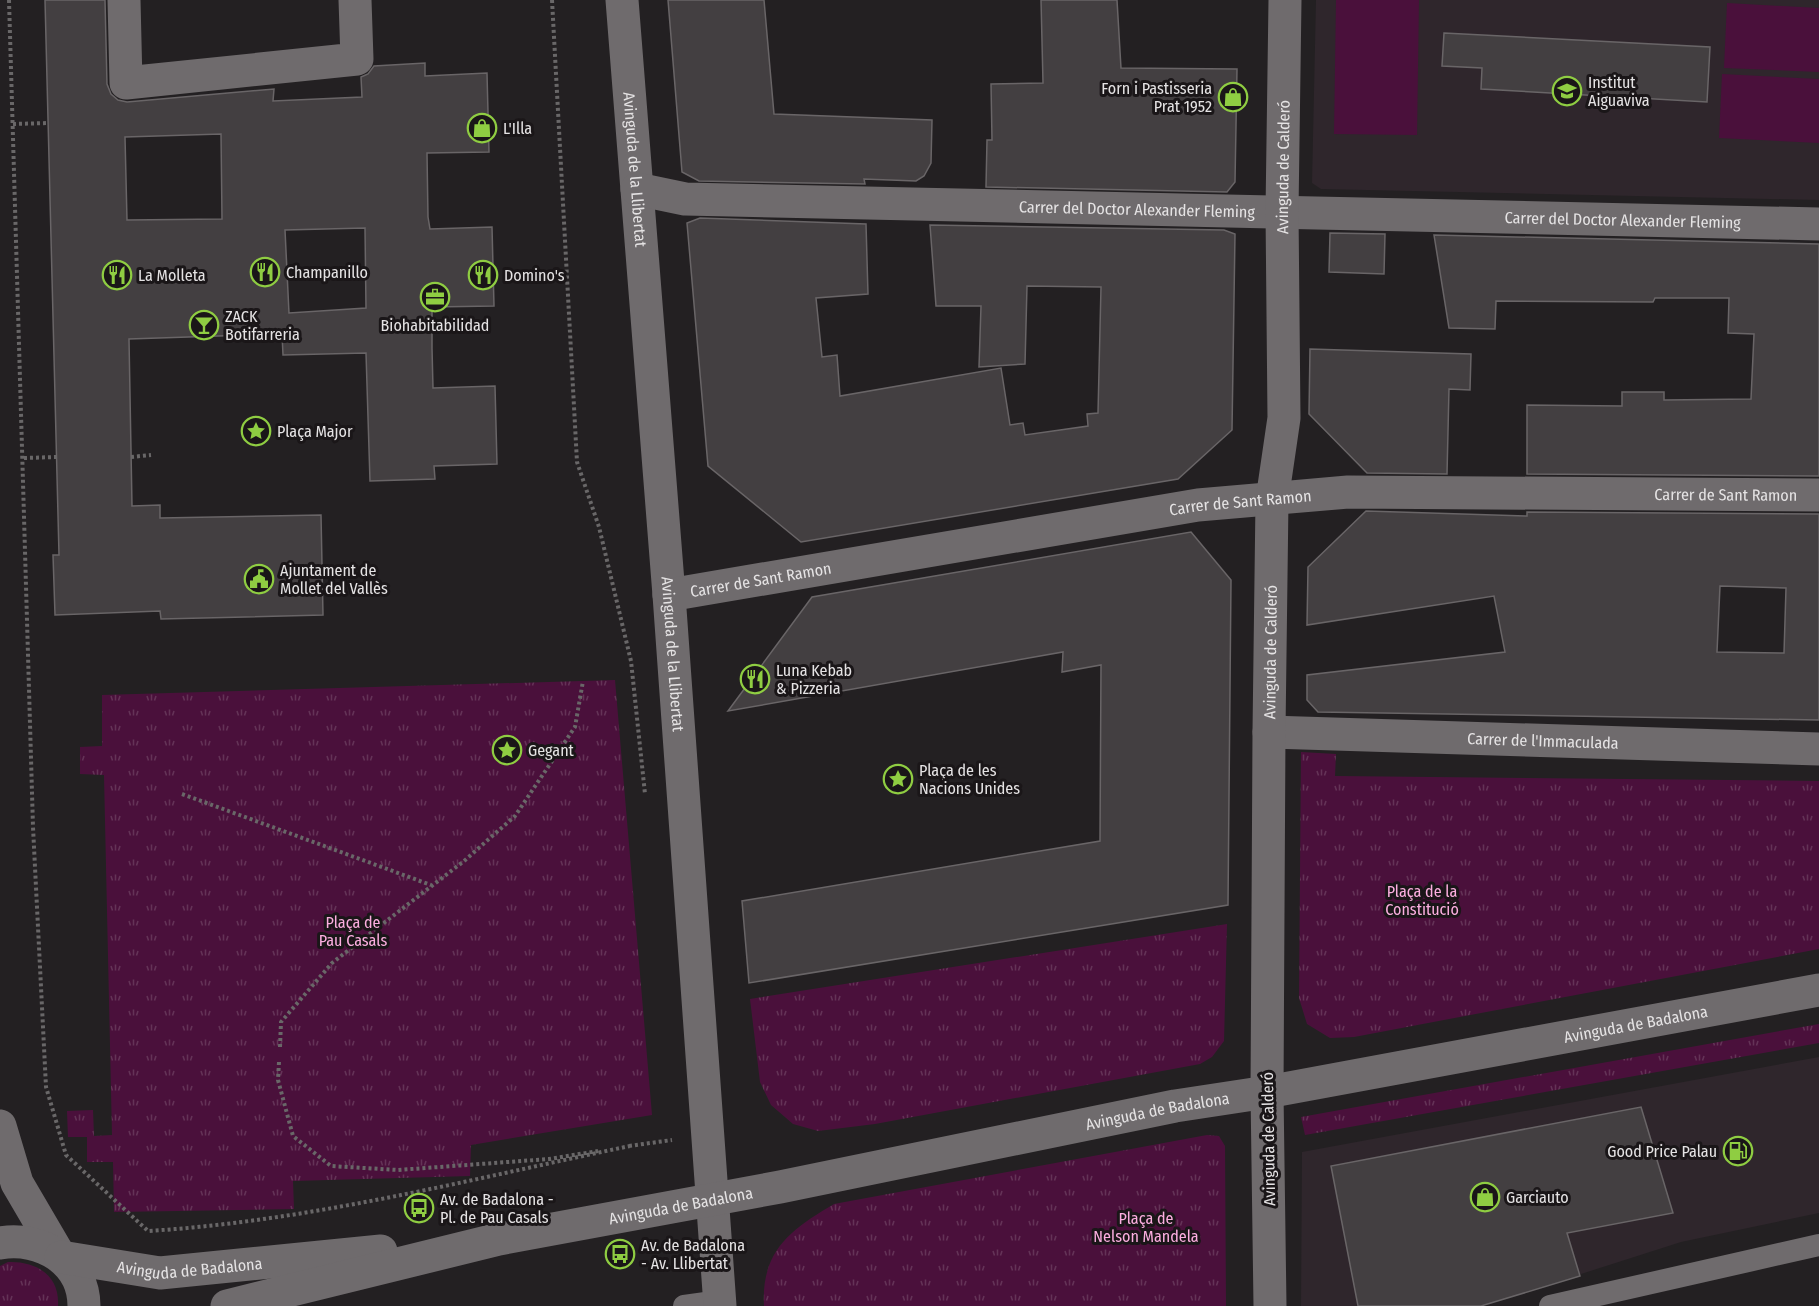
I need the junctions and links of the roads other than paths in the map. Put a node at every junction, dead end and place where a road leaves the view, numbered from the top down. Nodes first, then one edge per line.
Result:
1 (124, 0) edge
2 (355, 0) edge
3 (622, 0) edge
4 (1285, 0) edge
5 (637, 189) junction
6 (1282, 211) junction
7 (1819, 224) edge
8 (1819, 495) edge
9 (1272, 500) junction
10 (669, 595) junction
11 (1269, 732) junction
12 (1819, 749) edge
13 (1819, 990) edge
14 (1267, 1092) junction
15 (0, 1126) edge
16 (713, 1200) junction
17 (6, 1239) edge
18 (499, 1239) junction
19 (1819, 1245) edge
20 (59, 1255) junction
21 (720, 1304) edge
22 (84, 1306) edge
23 (227, 1306) edge
24 (684, 1306) edge
25 (1270, 1306) edge
26 (1550, 1306) edge

1 - 2 street
3 - 5 street, Avinguda de la Llibertat
4 - 6 street, Avinguda de Calderó
5 - 6 street, Carrer del Doctor Alexander Fleming
5 - 10 street, Avinguda de la Llibertat
6 - 7 street, Carrer del Doctor Alexander Fleming
6 - 9 street, Avinguda de Calderó
8 - 9 street, Carrer de Sant Ramon
9 - 10 street, Carrer de Sant Ramon
9 - 11 street, Avinguda de Calderó
10 - 16 street, Avinguda de la Llibertat
11 - 12 street, Carrer de l'Immaculada
11 - 14 street, Avinguda de Calderó
13 - 14 street, Avinguda de Badalona
14 - 16 street, Avinguda de Badalona
14 - 25 street, Avinguda de Calderó
15 - 20 street
16 - 18 street, Avinguda de Badalona
16 - 21 street, Avinguda de la Llibertat
17 - 20 street, Avinguda de Badalona
18 - 20 street, Avinguda de Badalona
18 - 23 street, Avinguda de Badalona
19 - 26 lane
20 - 22 street
21 - 24 lane

